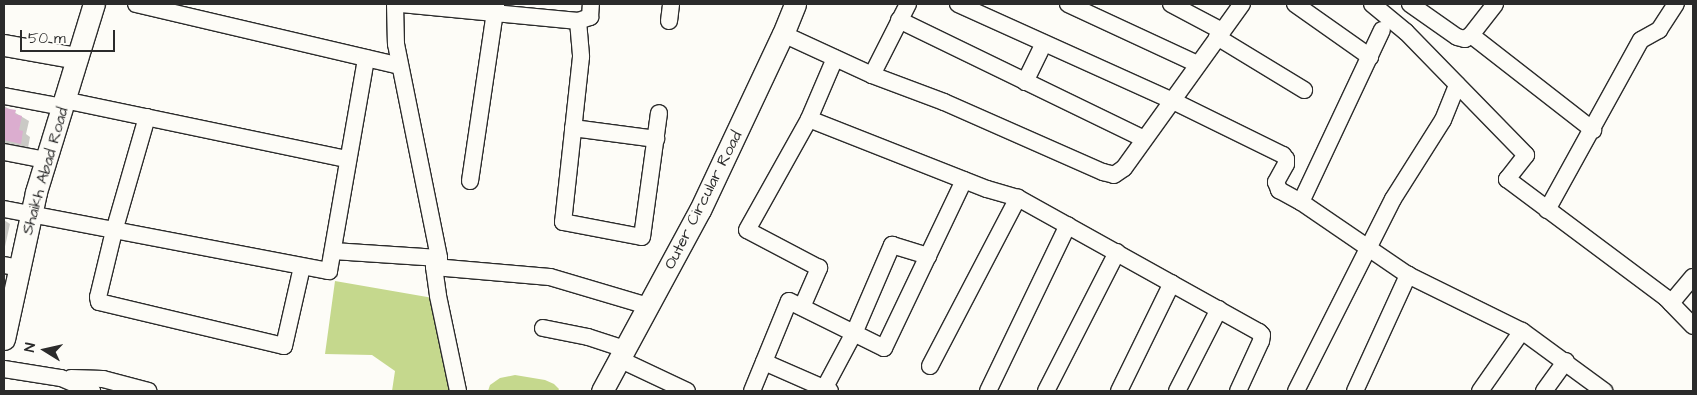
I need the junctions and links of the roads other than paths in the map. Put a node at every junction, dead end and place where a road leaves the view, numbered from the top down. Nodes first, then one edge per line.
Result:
1 (94, 4) edge
2 (136, 4) edge
3 (395, 4) edge
4 (401, 4) edge
5 (591, 4) edge
6 (671, 4) edge
7 (795, 4) edge
8 (908, 4) edge
9 (958, 4) edge
10 (1068, 4) edge
11 (1171, 4) edge
12 (1242, 4) edge
13 (1295, 4) edge
14 (1372, 4) edge
15 (1410, 4) edge
16 (1495, 4) edge
17 (1676, 4) edge
18 (496, 8) edge
19 (899, 20) junction
20 (578, 21) junction
21 (670, 21) dead end
22 (1382, 30) dead end
23 (784, 34) junction
24 (1220, 34) junction
25 (1471, 35) junction
26 (1044, 43) junction
27 (4, 45) edge
28 (1370, 56) junction
29 (77, 58) junction
30 (366, 58) junction
31 (835, 58) junction
32 (1197, 64) junction
33 (400, 66) junction
34 (872, 75) junction
35 (1025, 82) junction
36 (1457, 85) junction
37 (1304, 90) dead end
38 (4, 96) edge
39 (1171, 100) junction
40 (63, 104) junction
41 (660, 114) dead end
42 (147, 117) junction
43 (809, 119) junction
44 (573, 128) junction
45 (1592, 130) junction
46 (656, 139) junction
47 (1144, 139) junction
48 (4, 152) edge
49 (347, 159) junction
50 (46, 160) junction
51 (964, 180) junction
52 (470, 181) dead end
53 (1018, 198) junction
54 (1301, 202) junction
55 (4, 209) edge
56 (1547, 210) junction
57 (31, 215) junction
58 (1068, 224) junction
59 (114, 231) junction
60 (1370, 248) junction
61 (332, 250) junction
62 (1117, 252) junction
63 (928, 256) junction
64 (437, 262) junction
65 (11, 267) edge
66 (302, 267) junction
67 (1408, 275) junction
68 (1693, 277) edge
69 (1172, 282) junction
70 (1671, 304) junction
71 (648, 306) junction
72 (802, 307) junction
73 (1219, 309) junction
74 (1693, 326) edge
75 (543, 328) dead end
76 (1522, 331) junction
77 (854, 333) junction
78 (4, 340) edge
79 (622, 354) junction
80 (1566, 361) junction
81 (764, 362) junction
82 (930, 366) dead end
83 (4, 369) edge
84 (61, 378) junction
85 (827, 390) edge
86 (92, 391) edge
87 (148, 391) edge
88 (458, 391) edge
89 (602, 391) edge
90 (687, 391) edge
91 (752, 391) edge
92 (988, 391) edge
93 (1046, 391) edge
94 (1119, 391) edge
95 (1177, 391) edge
96 (1238, 391) edge
97 (1296, 391) edge
98 (1355, 391) edge
99 (1480, 391) edge
100 (1544, 391) edge
101 (1604, 391) edge

1 - 29 main road, Shaikh Abad Road
2 - 30 street
3 - 33 street
4 - 18 street
5 - 20 street
6 - 21 street
7 - 23 main road, Outer Circular Road
8 - 19 street
9 - 26 street
10 - 32 street
11 - 24 street
12 - 24 street
13 - 28 street
14 - 36 street
15 - 25 street
16 - 25 street
17 - 45 street
18 - 20 street
18 - 52 street
19 - 34 street
19 - 35 street
20 - 44 street
22 - 28 street
23 - 31 street
23 - 71 main road, Outer Circular Road
24 - 32 street
24 - 37 street
25 - 45 street
26 - 35 street
26 - 39 street
27 - 29 main road
28 - 54 street
29 - 40 main road, Shaikh Abad Road
30 - 33 street
30 - 49 street
31 - 34 street
31 - 43 street
32 - 39 street
33 - 64 street
34 - 47 street
35 - 47 street
36 - 56 street
36 - 60 street
38 - 40 street
39 - 47 street
39 - 54 street
40 - 42 street
40 - 50 main road, Shaikh Abad Road
41 - 46 street
42 - 49 street
42 - 59 street
43 - 51 street
43 - 72 street
44 - 46 street
44 - 46 street
45 - 56 street
48 - 50 street
49 - 61 street
50 - 57 main road, Shaikh Abad Road
51 - 53 street
51 - 63 street
53 - 58 street
53 - 82 street
54 - 60 street
55 - 57 street
56 - 70 street
57 - 59 street
57 - 65 main road, Shaikh Abad Road
58 - 62 street
58 - 92 street
59 - 66 street
59 - 66 street
60 - 67 street
60 - 97 street
61 - 64 street
61 - 66 street
62 - 69 street
62 - 93 street
63 - 77 street
63 - 77 street
64 - 71 street
64 - 88 street
65 - 78 main road, Shaikh Abad Road
67 - 76 street
67 - 98 street
68 - 70 street
69 - 73 street
69 - 94 street
70 - 74 street
71 - 79 main road, Outer Circular Road
72 - 77 street
72 - 81 street
73 - 95 street
73 - 96 street
75 - 79 street
76 - 80 street
76 - 99 street
77 - 85 street
79 - 89 main road, Outer Circular Road
79 - 90 street
80 - 100 street
80 - 101 street
81 - 85 street
81 - 91 street
83 - 84 street
84 - 86 street
84 - 87 street

